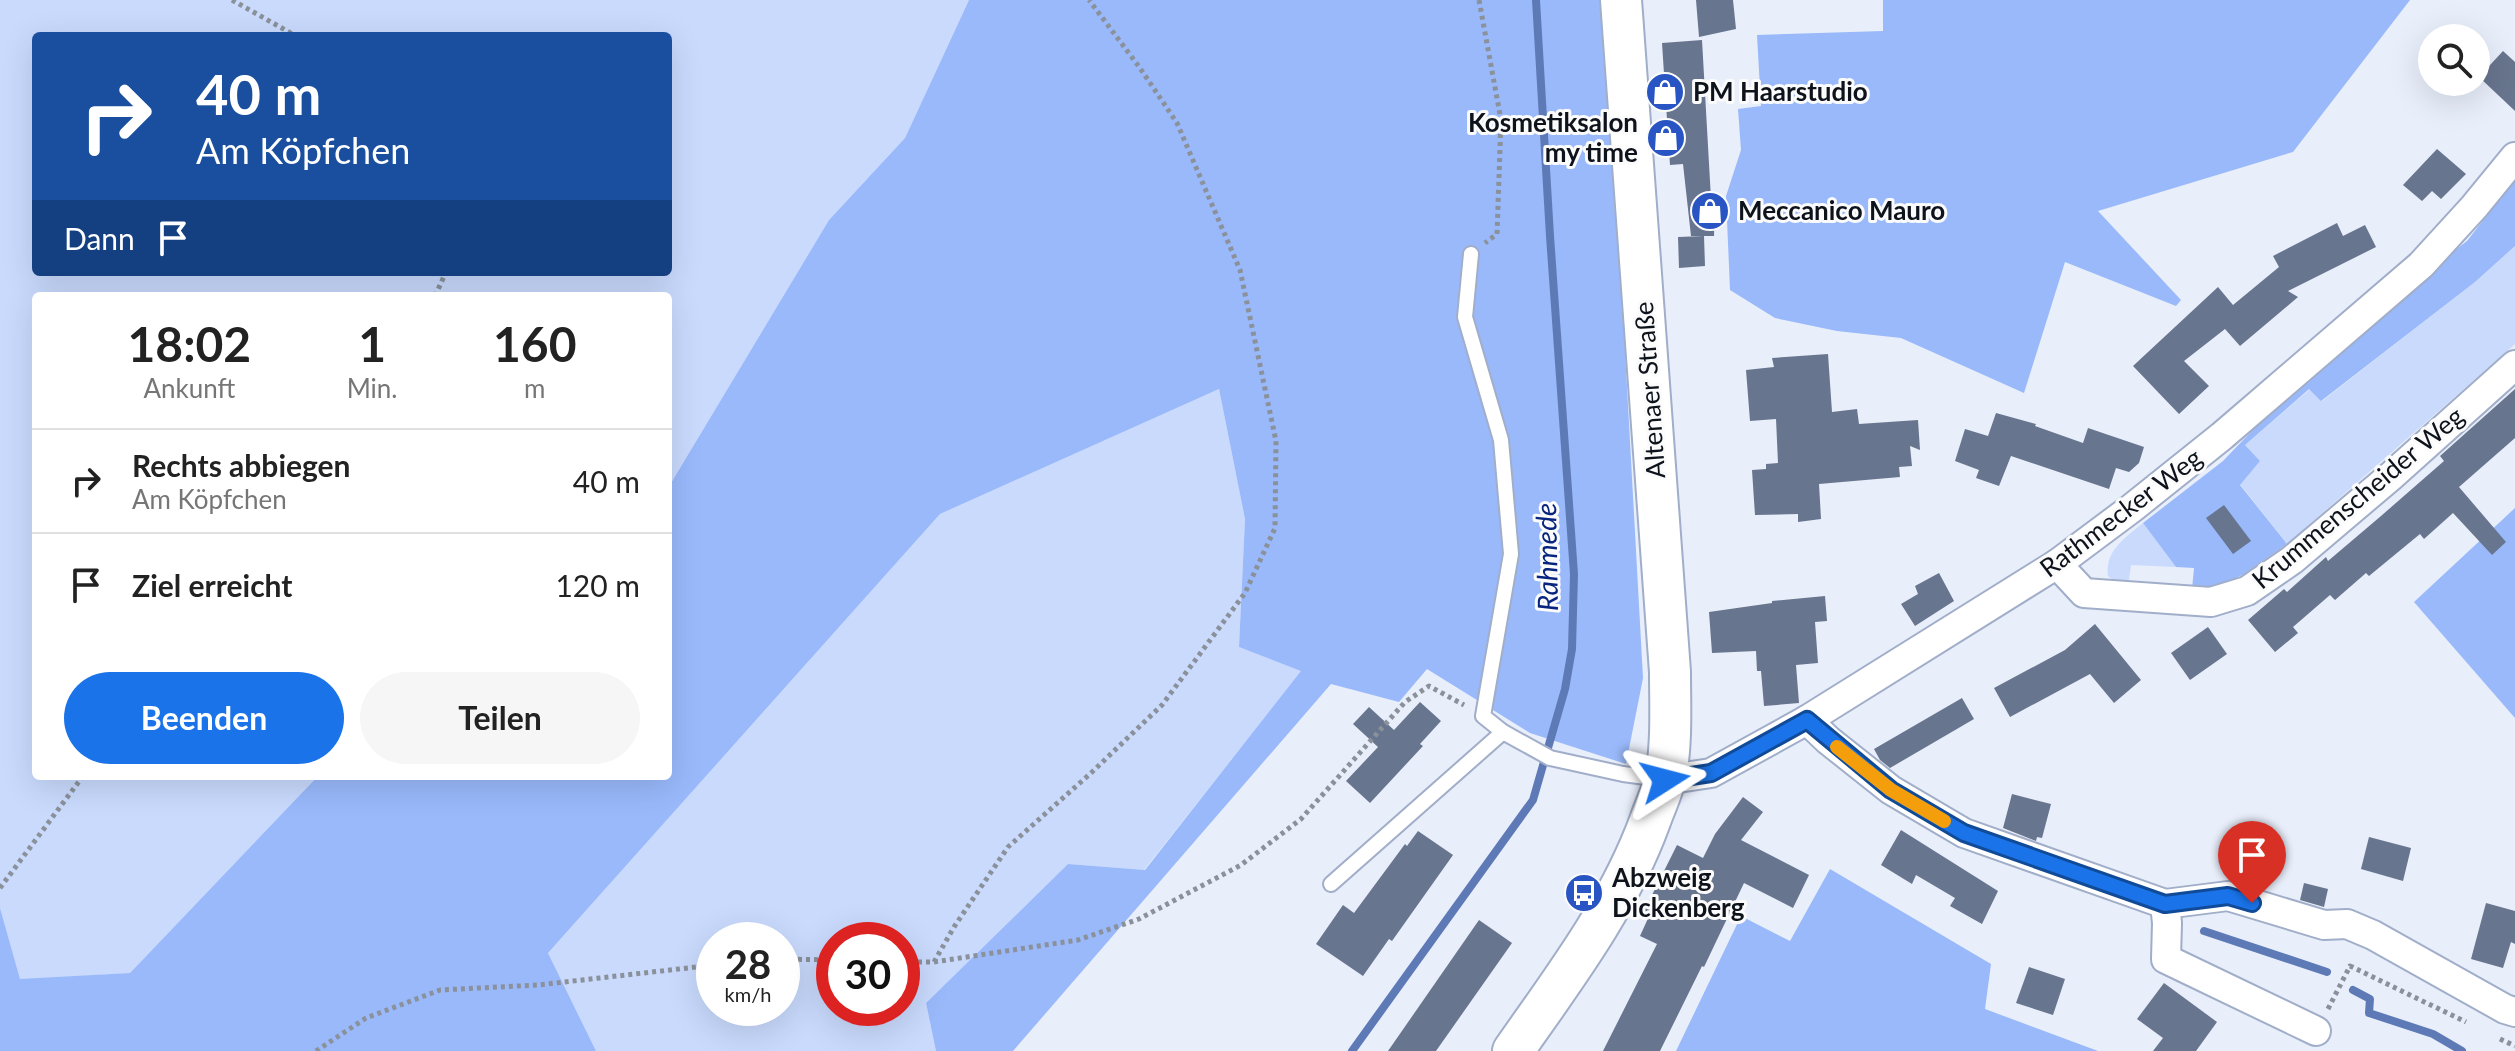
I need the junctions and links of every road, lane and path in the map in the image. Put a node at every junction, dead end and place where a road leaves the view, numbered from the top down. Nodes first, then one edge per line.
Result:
1 (232, 0) edge
2 (1089, 0) edge
3 (1479, 0) edge
4 (1621, 0) edge
5 (289, 32) edge
6 (2515, 157) edge
7 (1471, 254) joint
8 (2515, 365) edge
9 (2057, 564) junction
10 (1483, 716) junction
11 (1807, 720) junction
12 (1503, 732) junction
13 (80, 780) edge
14 (1665, 780) junction
15 (1331, 884) dead end
16 (0, 888) edge
17 (2165, 904) junction
18 (920, 962) edge
19 (934, 962) junction
20 (696, 967) edge
21 (2515, 1012) edge
22 (2473, 1026) dead end
23 (2316, 1031) joint
24 (2487, 1032) dead end
25 (2515, 1046) edge
26 (316, 1051) edge
27 (1513, 1051) edge

1 - 5 path
2 - 19 path
3 - 7 path
4 - 14 main road, Altenaer Straße
6 - 9 street, Rathmecker Weg
7 - 10 lane
8 - 9 street, Krummenscheider Weg
9 - 11 street, Rathmecker Weg
10 - 12 lane
10 - 19 path
11 - 14 street, Rathmecker Weg
11 - 17 street
12 - 14 lane
12 - 15 lane
13 - 16 path
14 - 27 main road, Altenaer Straße
17 - 21 street
17 - 23 street
18 - 19 path
20 - 26 path
22 - 23 path
24 - 25 path

